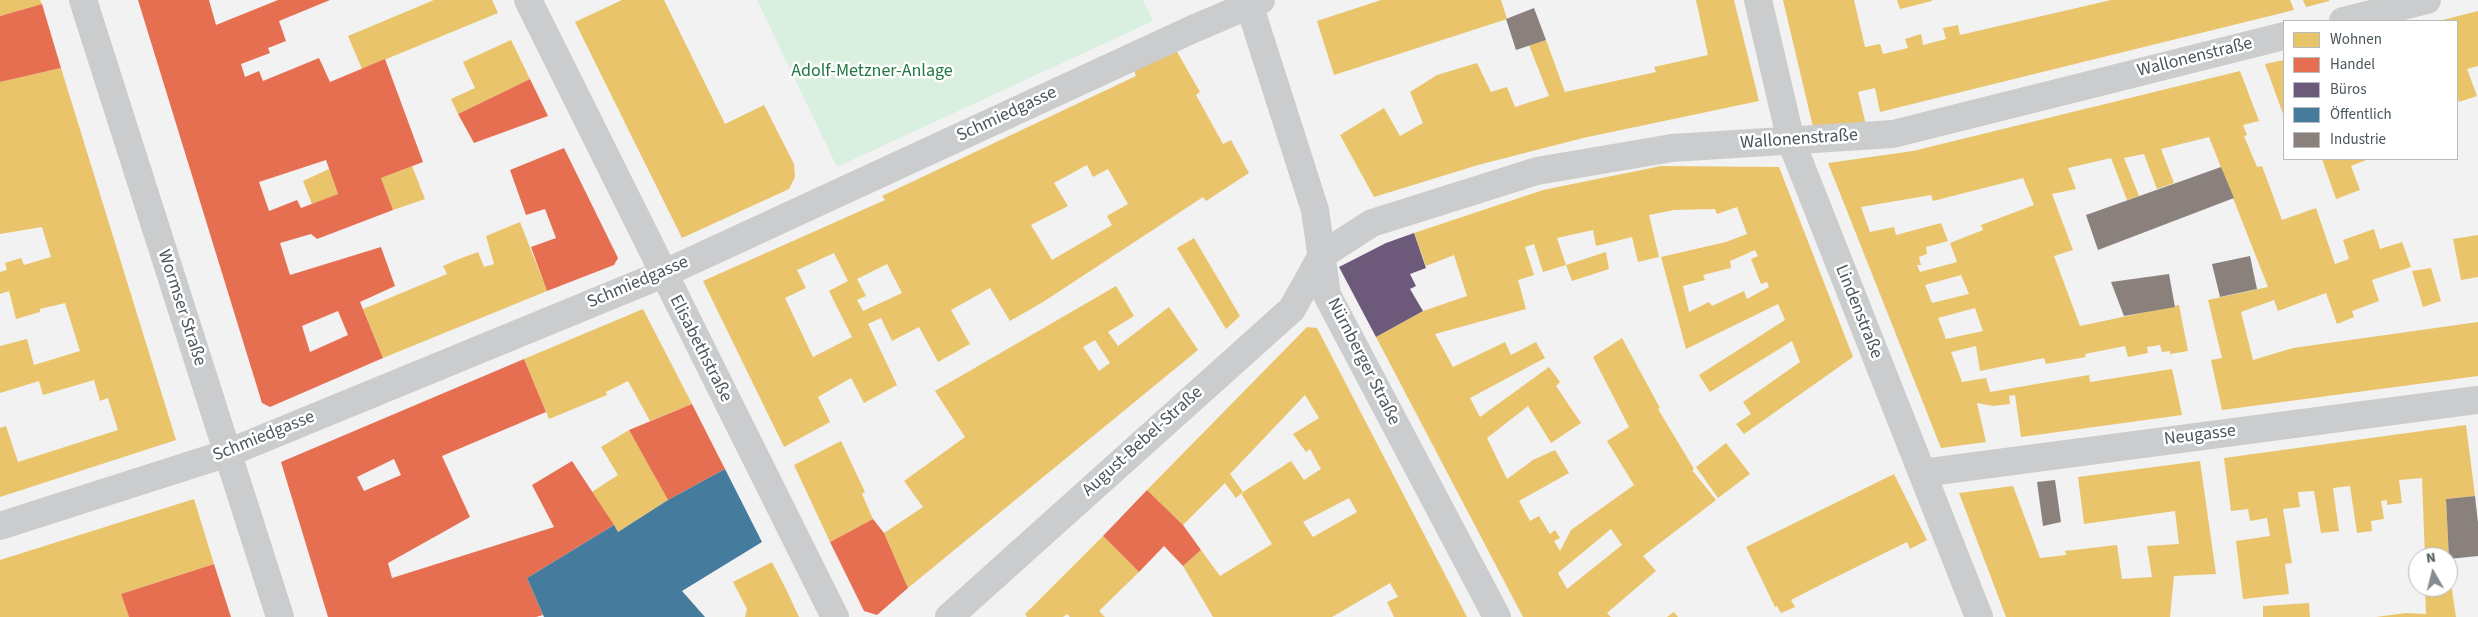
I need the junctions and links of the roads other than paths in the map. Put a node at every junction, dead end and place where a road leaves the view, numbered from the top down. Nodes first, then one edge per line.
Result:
1 (83, 0) edge
2 (528, 0) edge
3 (1758, 0) edge
4 (2427, 0) edge
5 (1255, 2) edge
6 (2347, 20) edge
7 (2283, 36) edge
8 (1791, 142) junction
9 (1322, 255) junction
10 (663, 274) junction
11 (2478, 400) edge
12 (228, 453) junction
13 (1922, 473) junction
14 (0, 526) edge
15 (280, 617) edge
16 (835, 617) edge
17 (949, 617) edge
18 (1497, 617) edge
19 (1979, 617) edge

1 - 12 street, Wormser Straße
2 - 10 street, Elisabethstraße
3 - 8 street, Lindenstraße
4 - 6 street
5 - 9 street, Nürnberger Straße
5 - 10 street, Schmiedgasse
7 - 8 street, Wallonenstraße
8 - 9 street, Wallonenstraße
8 - 13 street, Lindenstraße
9 - 17 street, August-Bebel-Straße
9 - 18 street, Nürnberger Straße
10 - 12 street, Schmiedgasse
10 - 16 street, Elisabethstraße
11 - 13 street, Neugasse
12 - 14 street, Schmiedgasse
12 - 15 street, Wormser Straße
13 - 19 street, Lindenstraße

